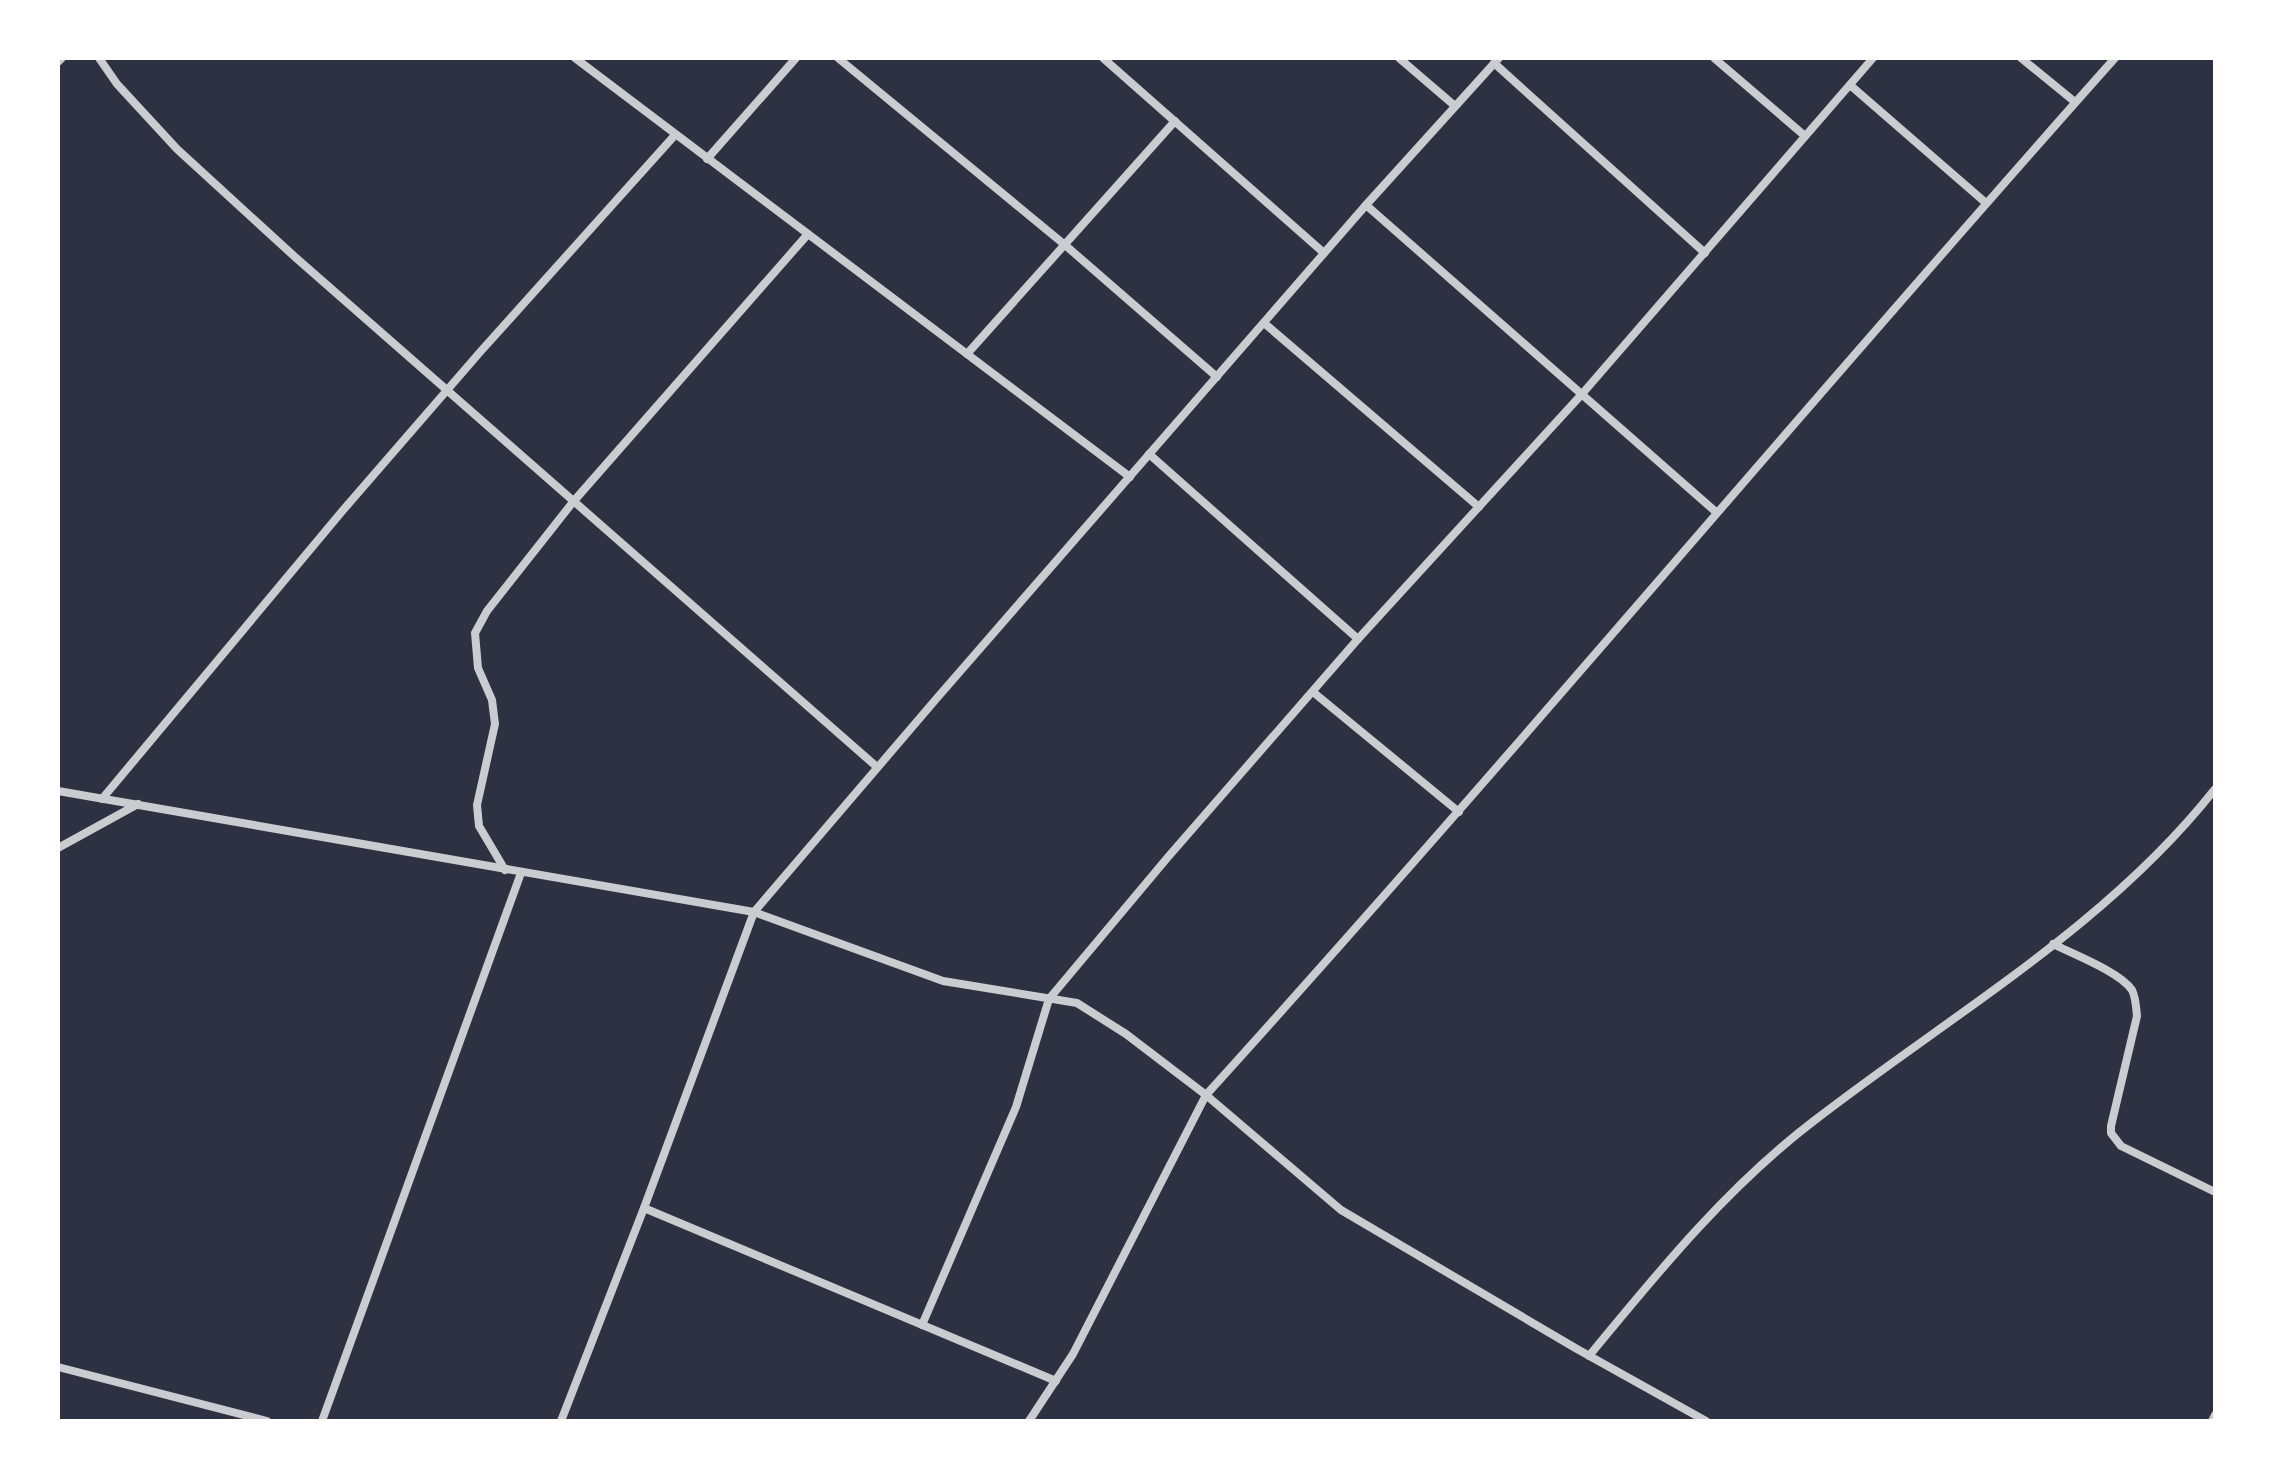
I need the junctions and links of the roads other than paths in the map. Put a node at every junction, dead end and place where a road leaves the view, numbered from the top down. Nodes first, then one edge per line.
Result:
1 (62, 58) edge
2 (99, 58) edge
3 (575, 58) edge
4 (796, 58) edge
5 (838, 58) edge
6 (1103, 58) edge
7 (1399, 58) edge
8 (1714, 58) edge
9 (1873, 58) edge
10 (2021, 58) edge
11 (2115, 58) edge
12 (1496, 61) edge
13 (58, 62) edge
14 (1850, 85) junction
15 (2075, 102) junction
16 (1455, 106) junction
17 (1175, 121) junction
18 (675, 135) junction
19 (1805, 136) junction
20 (707, 159) junction
21 (1986, 203) junction
22 (1366, 205) junction
23 (808, 234) junction
24 (1065, 245) junction
25 (1324, 253) junction
26 (1705, 253) junction
27 (1264, 323) junction
28 (967, 354) junction
29 (1217, 377) junction
30 (447, 390) junction
31 (1582, 394) junction
32 (1149, 454) junction
33 (1130, 477) junction
34 (573, 502) junction
35 (1479, 507) junction
36 (1716, 512) junction
37 (1358, 639) junction
38 (1313, 692) junction
39 (877, 767) junction
40 (2215, 789) edge
41 (58, 791) edge
42 (102, 799) junction
43 (138, 804) junction
44 (1459, 812) junction
45 (58, 848) edge
46 (505, 870) junction
47 (521, 873) junction
48 (754, 912) junction
49 (2053, 944) junction
50 (1049, 999) junction
51 (1206, 1095) junction
52 (2215, 1192) edge
53 (644, 1208) junction
54 (922, 1325) junction
55 (1589, 1356) junction
56 (58, 1367) edge
57 (1056, 1381) junction
58 (2215, 1415) edge
59 (267, 1421) edge
60 (322, 1421) edge
61 (561, 1421) edge
62 (1029, 1421) edge
63 (1706, 1421) edge
64 (2212, 1421) edge

1 - 13 street
2 - 30 street
3 - 18 street
4 - 20 street
5 - 24 street
6 - 17 street
7 - 16 street
8 - 19 street
9 - 14 street
10 - 15 street
11 - 15 street
12 - 16 street
12 - 26 street
14 - 19 street
14 - 21 street
15 - 21 street
16 - 22 street
17 - 24 street
17 - 25 street
18 - 20 street
18 - 30 street
19 - 26 street
20 - 23 street
21 - 36 street
22 - 25 street
22 - 31 street
23 - 28 street
23 - 34 street
24 - 28 street
24 - 29 street
25 - 27 street
26 - 31 street
27 - 29 street
27 - 35 street
28 - 33 street
29 - 32 street
30 - 34 street
30 - 42 street
31 - 35 street
31 - 36 street
32 - 33 street
32 - 37 street
33 - 39 street
34 - 39 street
34 - 46 street
35 - 37 street
36 - 44 street
37 - 38 street
38 - 44 street
38 - 50 street
39 - 48 street
40 - 49 street
41 - 42 street
42 - 43 street
43 - 45 street
43 - 46 street
44 - 51 street
46 - 47 street
47 - 48 street
47 - 60 street
48 - 50 street
48 - 53 street
49 - 52 street
49 - 55 street
50 - 51 street
50 - 54 street
51 - 55 street
51 - 57 street
53 - 54 street
53 - 61 street
54 - 57 street
55 - 63 street
56 - 59 street
57 - 62 street
58 - 64 street

